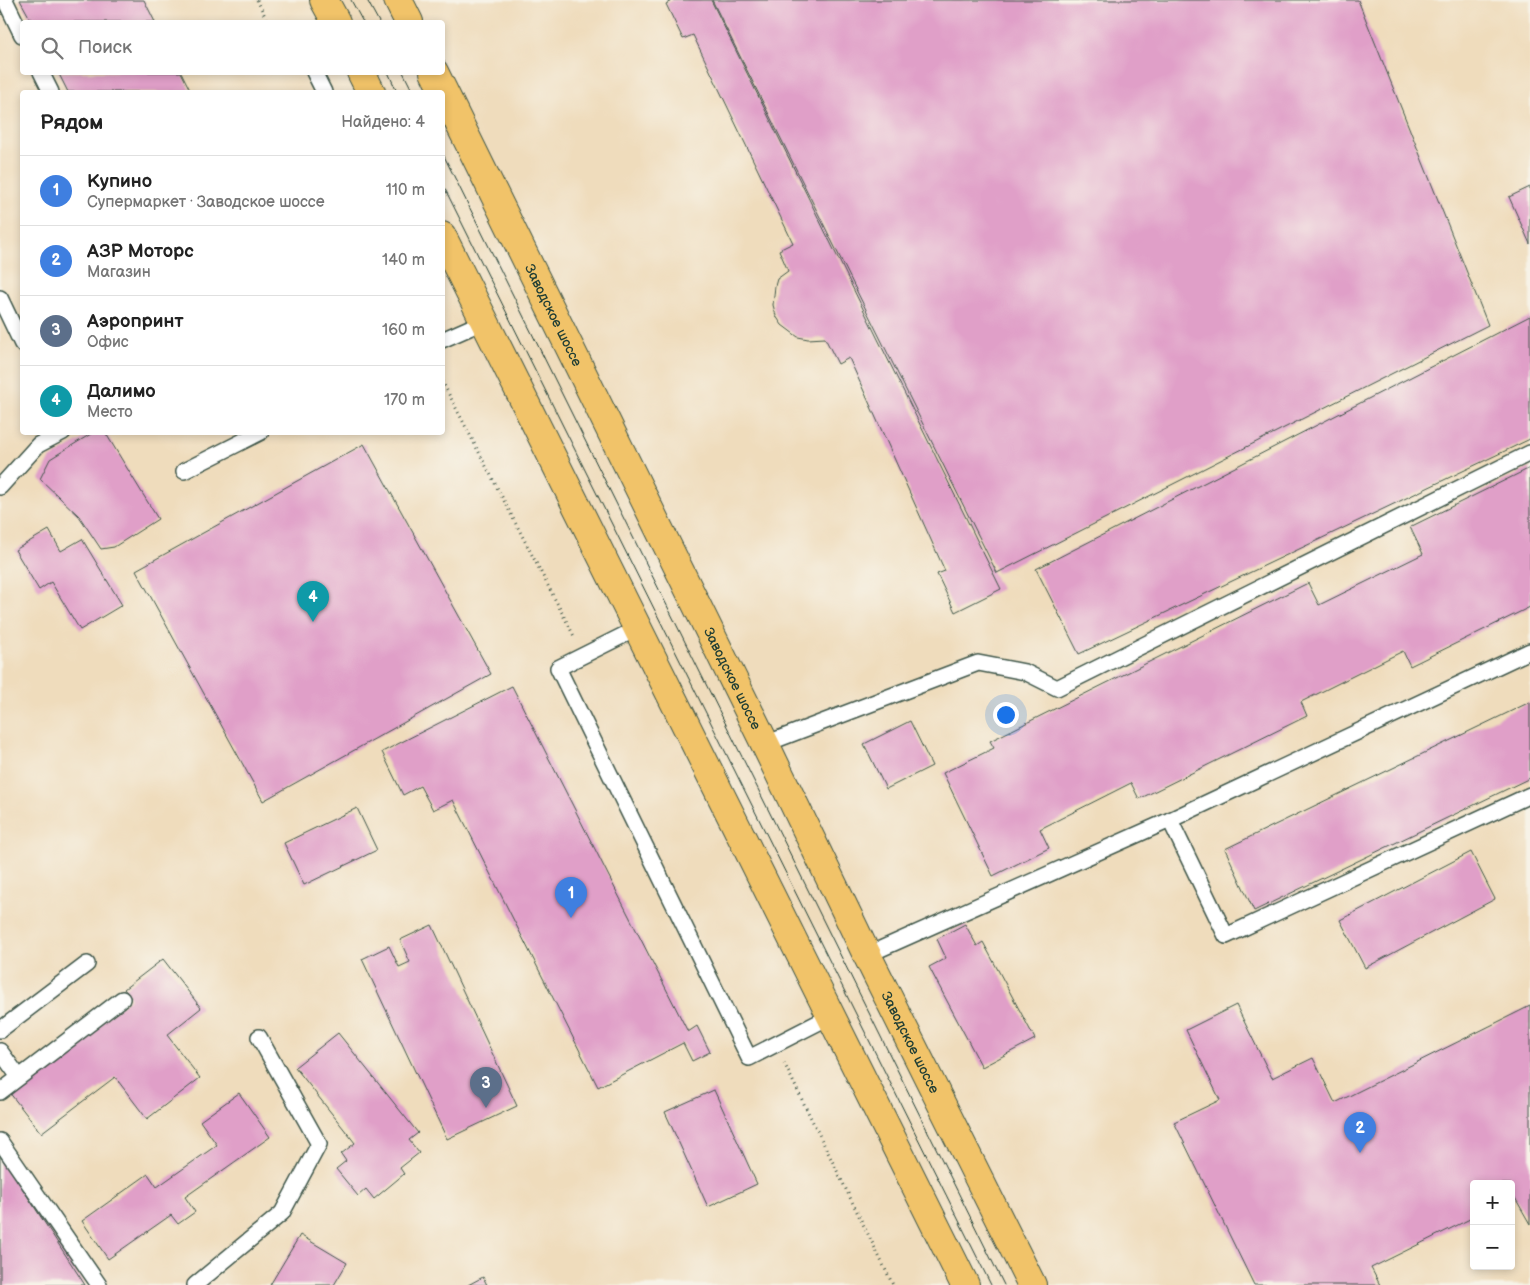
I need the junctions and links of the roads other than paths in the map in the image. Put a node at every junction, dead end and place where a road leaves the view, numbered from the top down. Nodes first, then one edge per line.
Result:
1 (5, 0) edge
2 (324, 0) edge
3 (398, 0) edge
4 (335, 20) edge
5 (408, 20) edge
6 (20, 31) edge
7 (42, 75) edge
8 (316, 75) edge
9 (362, 75) edge
10 (435, 75) edge
11 (50, 90) edge
12 (323, 90) edge
13 (370, 90) edge
14 (443, 90) edge
15 (445, 94) edge
16 (445, 242) edge
17 (0, 298) edge
18 (485, 321) junction
19 (445, 338) edge
20 (20, 340) edge
21 (57, 435) edge
22 (254, 435) edge
23 (1530, 453) edge
24 (184, 471) dead end
25 (0, 487) edge
26 (638, 628) junction
27 (1530, 651) edge
28 (765, 744) junction
29 (1530, 796) edge
30 (1170, 820) junction
31 (867, 955) junction
32 (87, 964) dead end
33 (122, 999) dead end
34 (831, 1016) junction
35 (0, 1030) edge
36 (259, 1037) dead end
37 (0, 1051) edge
38 (19, 1077) junction
39 (0, 1092) edge
40 (0, 1141) edge
41 (99, 1285) edge
42 (195, 1285) edge
43 (965, 1285) edge
44 (1032, 1285) edge

1 - 6 lane
2 - 4 main road
3 - 5 main road
7 - 11 lane
8 - 12 lane
9 - 13 main road
10 - 14 main road, Заводское шоссе
15 - 28 main road, Заводское шоссе
16 - 18 main road
17 - 20 lane
18 - 19 lane
18 - 26 main road
21 - 25 lane
22 - 24 lane
23 - 28 lane
26 - 34 main road
26 - 34 lane
27 - 30 lane
28 - 31 main road, Заводское шоссе
29 - 30 lane
30 - 31 lane
31 - 44 main road, Заводское шоссе
32 - 35 lane
33 - 38 lane
34 - 43 main road
36 - 42 lane
37 - 38 lane
38 - 39 lane
40 - 41 lane

